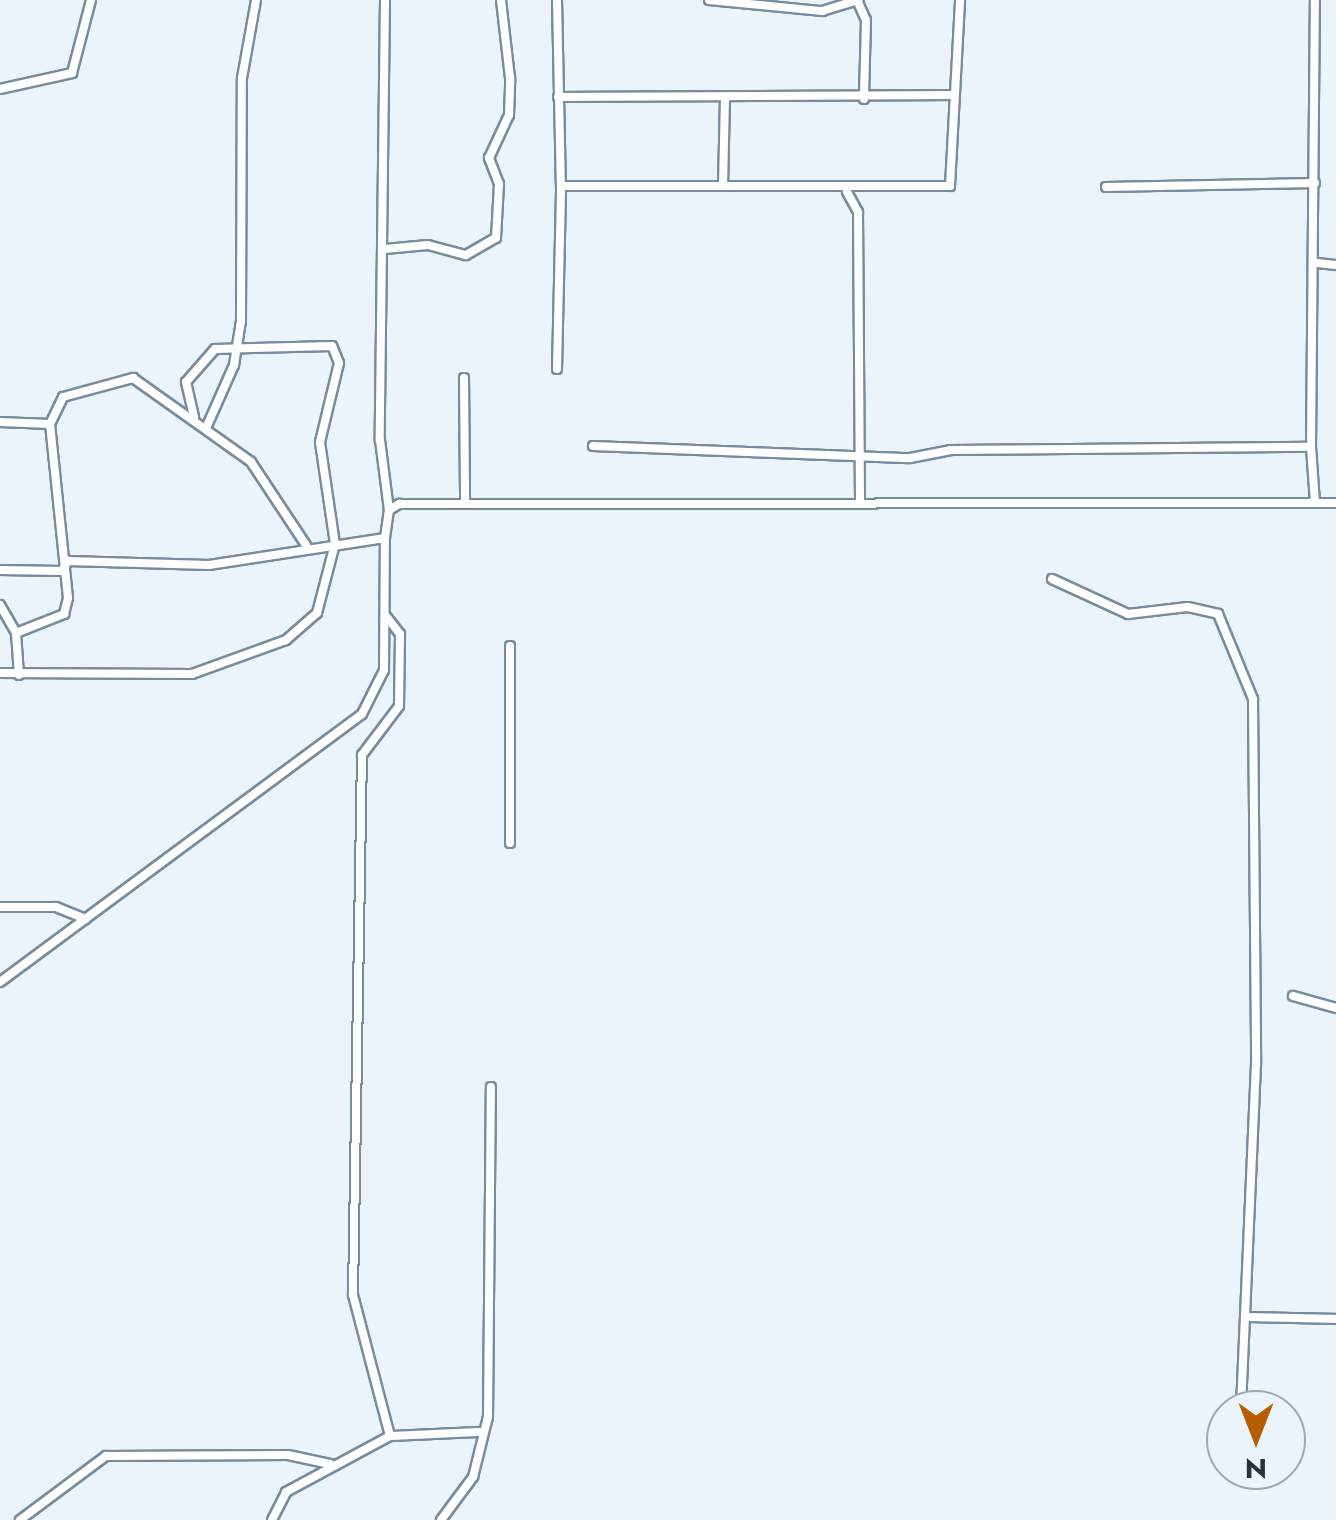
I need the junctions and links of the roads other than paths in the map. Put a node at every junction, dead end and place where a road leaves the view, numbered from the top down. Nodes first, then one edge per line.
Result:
1 (92, 0) edge
2 (256, 0) edge
3 (385, 0) edge
4 (501, 0) edge
5 (557, 0) edge
6 (709, 0) edge
7 (858, 0) edge
8 (960, 0) edge
9 (1314, 0) edge
10 (0, 89) edge
11 (954, 95) junction
12 (558, 97) junction
13 (864, 99) junction
14 (725, 101) junction
15 (1315, 183) junction
16 (561, 186) junction
17 (723, 186) junction
18 (1106, 187) dead end
19 (847, 192) junction
20 (384, 249) junction
21 (246, 260) junction
22 (1318, 263) junction
23 (258, 264) dead end
24 (1336, 265) edge
25 (232, 343) junction
26 (557, 369) dead end
27 (464, 378) dead end
28 (194, 417) junction
29 (0, 422) edge
30 (50, 424) junction
31 (206, 426) junction
32 (593, 446) dead end
33 (1311, 447) junction
34 (855, 450) junction
35 (465, 498) junction
36 (860, 502) junction
37 (1315, 503) junction
38 (1336, 504) edge
39 (389, 510) junction
40 (385, 538) junction
41 (335, 544) junction
42 (306, 545) junction
43 (68, 561) junction
44 (0, 570) edge
45 (1052, 578) dead end
46 (0, 604) edge
47 (386, 616) junction
48 (16, 633) junction
49 (510, 646) dead end
50 (0, 672) edge
51 (20, 674) junction
52 (510, 844) dead end
53 (0, 907) edge
54 (86, 919) junction
55 (0, 982) edge
56 (1294, 996) dead end
57 (1336, 1008) edge
58 (491, 1087) dead end
59 (1251, 1317) junction
60 (1336, 1318) edge
61 (1243, 1390) edge
62 (480, 1432) junction
63 (390, 1436) junction
64 (330, 1464) junction
65 (20, 1520) edge
66 (272, 1520) edge
67 (441, 1520) edge

1 - 10 street
2 - 21 street
3 - 20 street
4 - 20 street
5 - 12 street
6 - 7 street
7 - 13 street
8 - 11 street
9 - 15 street
11 - 13 street
11 - 19 street
12 - 14 street
12 - 16 street
13 - 14 street
14 - 17 street
15 - 18 street
15 - 22 street
16 - 17 street
16 - 26 street
17 - 19 street
19 - 34 street
20 - 39 street
21 - 23 street
21 - 25 street
22 - 24 street
22 - 33 street
25 - 28 street
25 - 31 street
25 - 41 street
27 - 35 street
28 - 30 street
28 - 31 street
29 - 30 street
30 - 43 street
31 - 42 street
32 - 34 street
33 - 34 street
33 - 37 street
34 - 36 street
35 - 36 street
35 - 39 street
36 - 37 street
37 - 38 street
39 - 40 street
40 - 41 street
40 - 47 street
41 - 42 street
41 - 51 street
42 - 43 street
43 - 44 street
43 - 48 street
45 - 59 street
46 - 48 street
47 - 54 street
47 - 63 street
48 - 51 street
49 - 52 street
50 - 51 street
53 - 54 street
54 - 55 street
56 - 57 street
58 - 62 street
59 - 60 street
59 - 61 street
62 - 63 street
62 - 67 street
63 - 64 street
64 - 65 street
64 - 66 street

